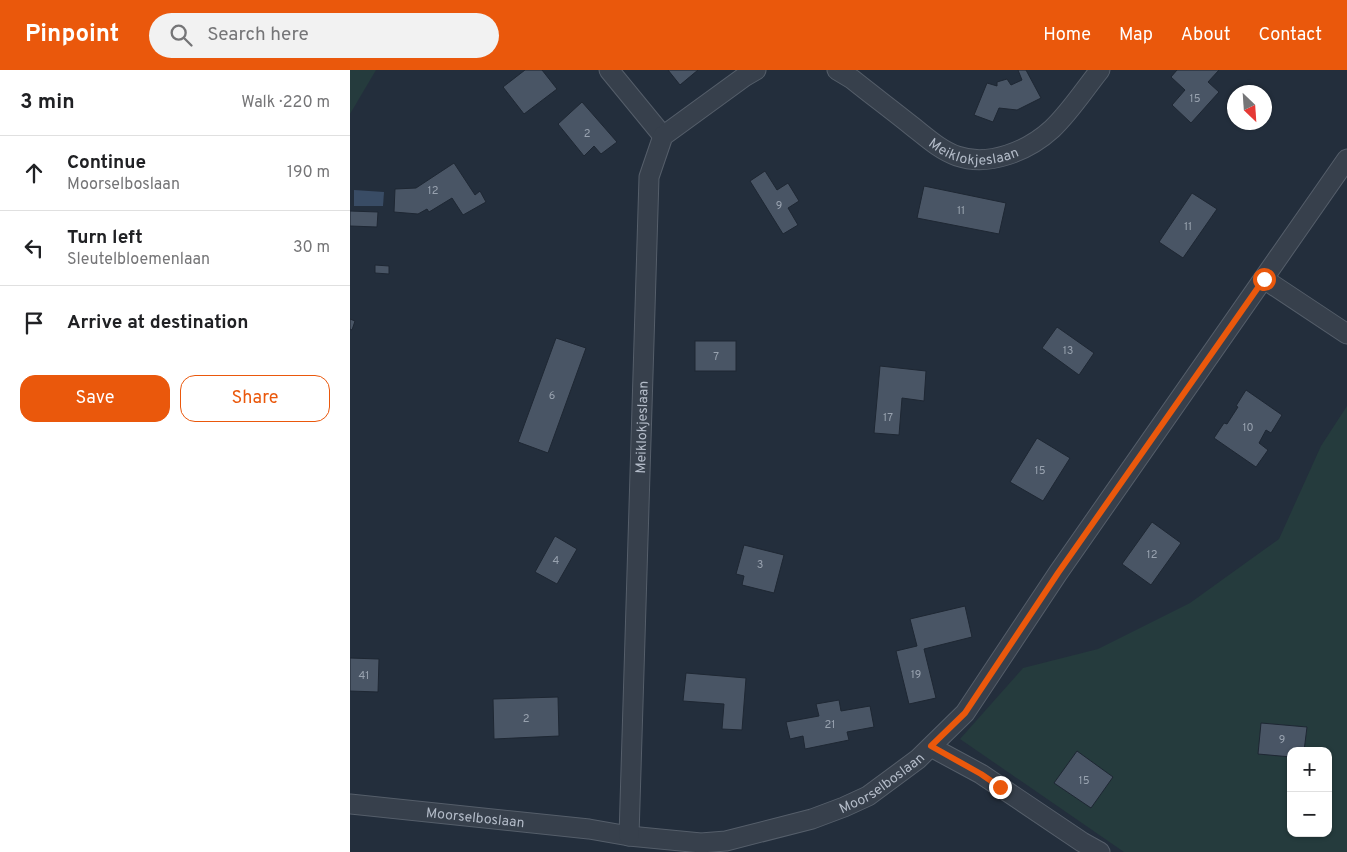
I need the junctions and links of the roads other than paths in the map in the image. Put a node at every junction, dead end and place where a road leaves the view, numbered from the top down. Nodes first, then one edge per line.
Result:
1 (609, 70) edge
2 (756, 70) edge
3 (837, 70) edge
4 (1100, 70) edge
5 (663, 136) junction
6 (1347, 160) edge
7 (1264, 279) junction
8 (1347, 334) edge
9 (931, 746) junction
10 (350, 804) edge
11 (629, 836) junction
12 (1100, 852) edge

1 - 5 street
2 - 5 street
3 - 4 street, Meiklokjeslaan
5 - 11 street, Meiklokjeslaan
6 - 7 street, Moorselboslaan
7 - 8 street
7 - 9 street, Moorselboslaan
9 - 11 street, Moorselboslaan
9 - 12 street
10 - 11 street, Moorselboslaan

